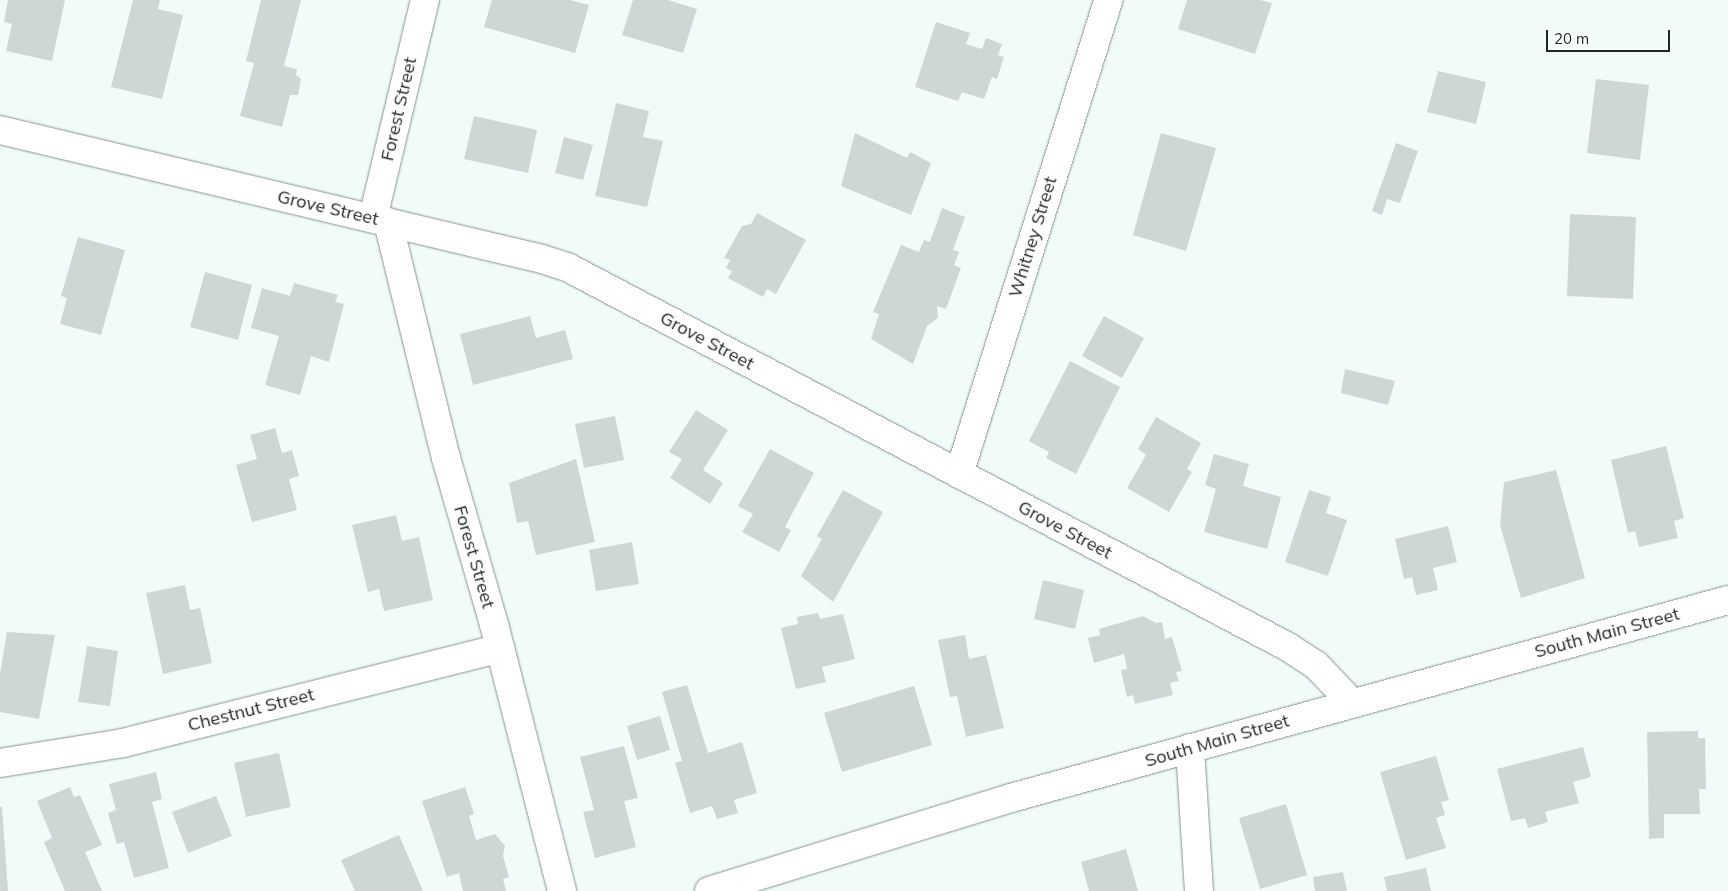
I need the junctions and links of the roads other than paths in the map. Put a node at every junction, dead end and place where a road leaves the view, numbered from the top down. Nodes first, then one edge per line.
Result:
1 (425, 0) edge
2 (1108, 0) edge
3 (0, 130) edge
4 (381, 220) junction
5 (959, 474) junction
6 (1728, 600) edge
7 (500, 648) junction
8 (1352, 703) junction
9 (1190, 748) junction
10 (0, 763) edge
11 (562, 891) edge
12 (709, 891) edge
13 (1199, 891) edge

1 - 4 street, Forest Street
2 - 5 street, Whitney Street
3 - 4 street, Grove Street
4 - 5 street, Grove Street
4 - 7 street, Forest Street
5 - 8 street, Grove Street
6 - 8 street, South Main Street
7 - 10 street, Chestnut Street
7 - 11 street, Forest Street
8 - 9 street, South Main Street
9 - 12 street, South Main Street
9 - 13 street

